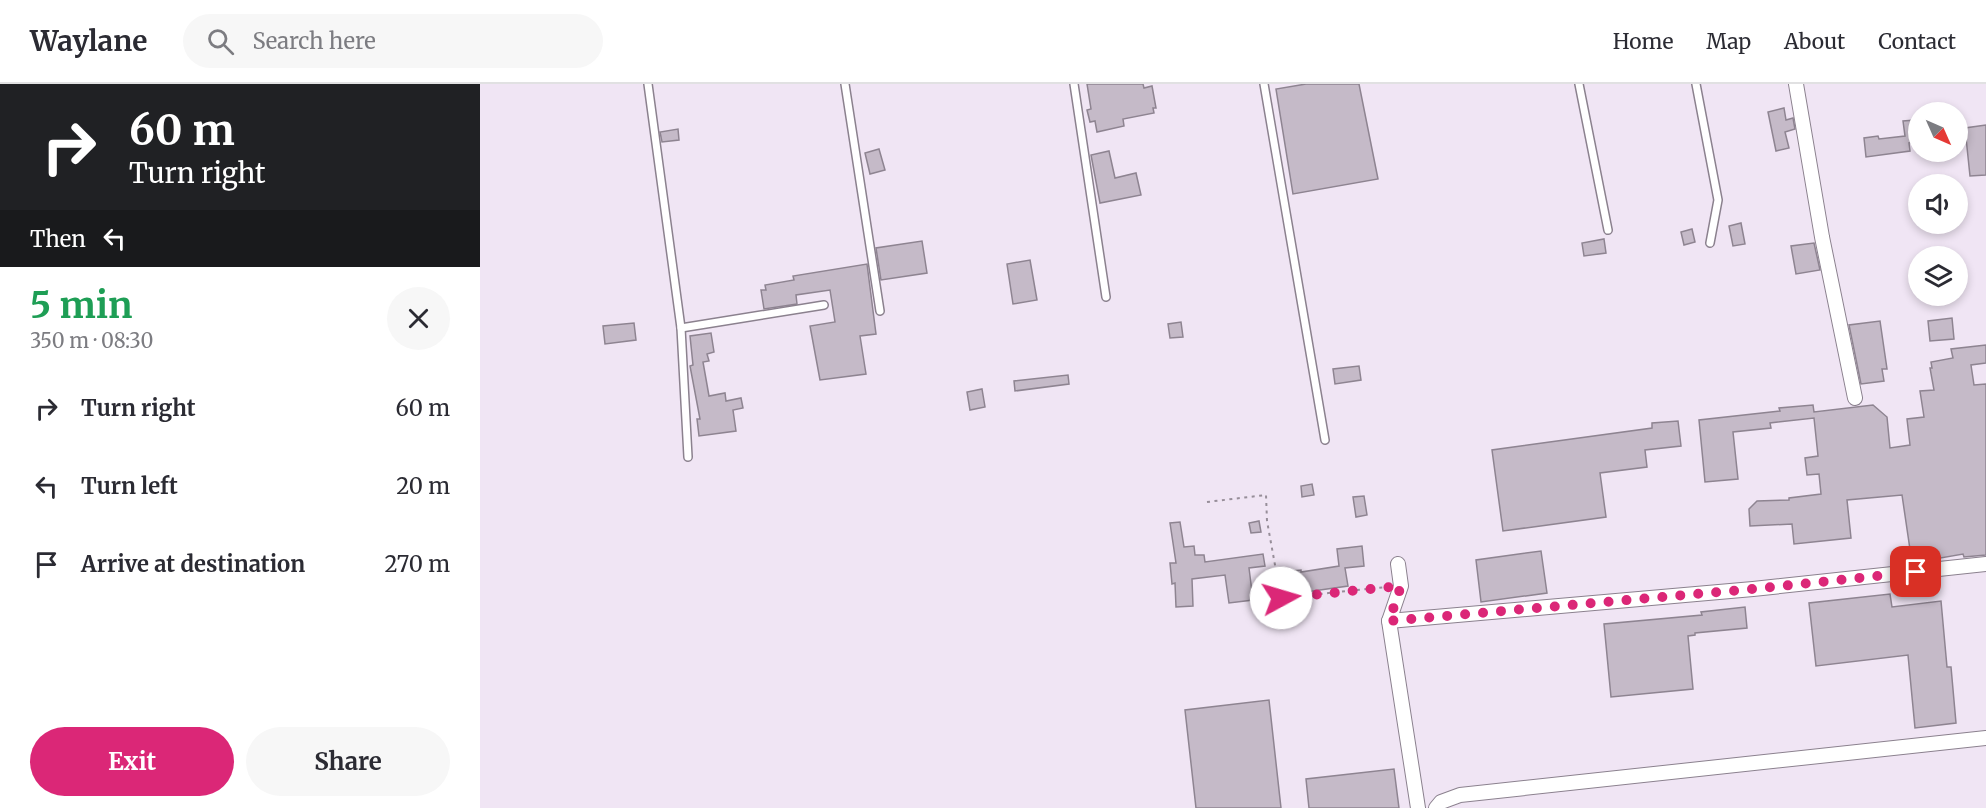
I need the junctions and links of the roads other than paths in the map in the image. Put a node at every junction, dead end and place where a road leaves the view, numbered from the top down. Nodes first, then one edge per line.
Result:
1 (648, 84) edge
2 (845, 84) edge
3 (1074, 84) edge
4 (1263, 84) edge
5 (1579, 84) edge
6 (1696, 84) edge
7 (1796, 84) edge
8 (1608, 230) dead end
9 (1710, 243) dead end
10 (1106, 297) dead end
11 (825, 305) dead end
12 (880, 311) dead end
13 (681, 328) junction
14 (1855, 398) dead end
15 (1325, 440) dead end
16 (688, 457) dead end
17 (1398, 564) dead end
18 (1986, 564) edge
19 (1389, 621) junction
20 (1986, 738) edge
21 (1419, 808) edge
22 (1436, 808) edge

1 - 13 lane
2 - 12 lane
3 - 10 lane
4 - 15 lane
5 - 8 lane
6 - 9 lane
7 - 14 street
11 - 13 lane
13 - 16 lane
17 - 19 street
18 - 19 street
19 - 21 street
20 - 22 street

